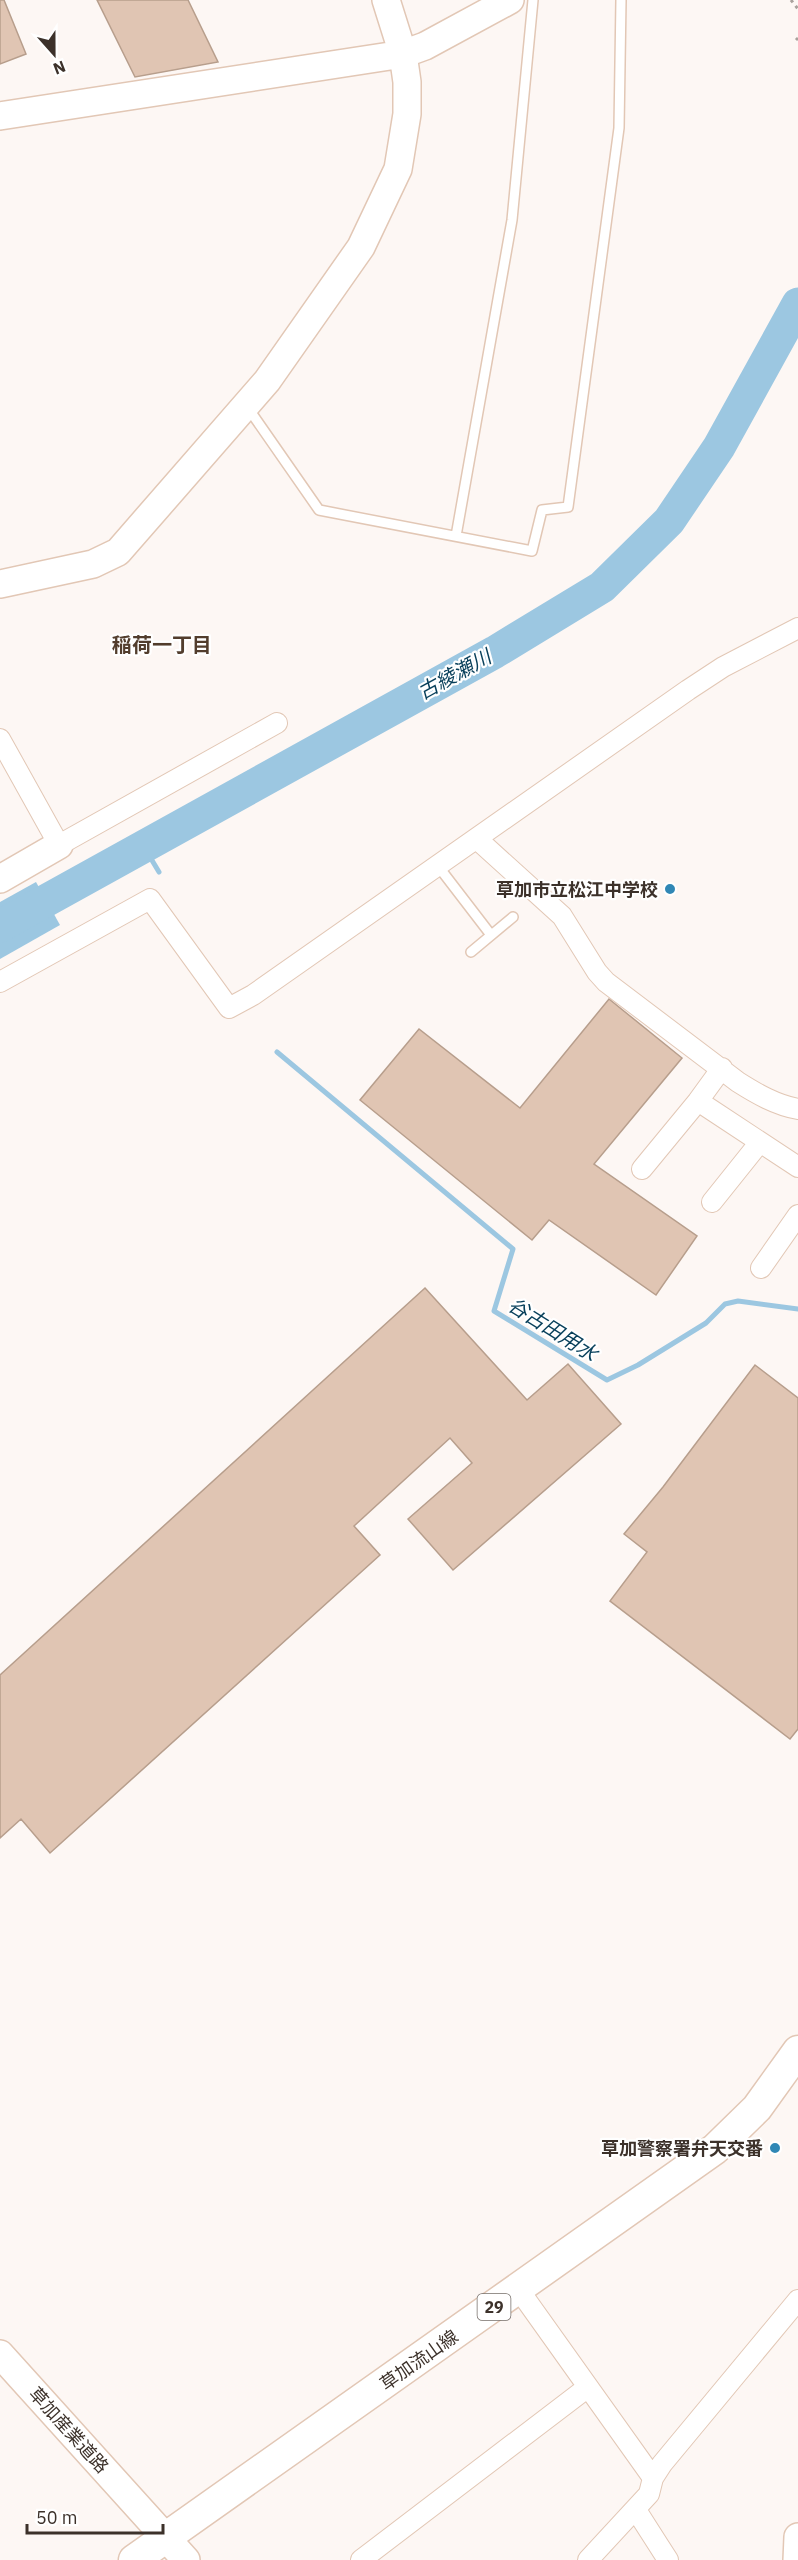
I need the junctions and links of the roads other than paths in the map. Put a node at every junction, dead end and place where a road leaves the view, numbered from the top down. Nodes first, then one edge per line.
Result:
1 (386, 0) edge
2 (510, 0) edge
3 (533, 0) edge
4 (621, 0) edge
5 (403, 54) junction
6 (0, 116) edge
7 (247, 406) junction
8 (456, 536) junction
9 (0, 584) edge
10 (798, 628) edge
11 (277, 723) dead end
12 (0, 739) edge
13 (477, 839) junction
14 (59, 845) junction
15 (438, 866) junction
16 (0, 879) edge
17 (513, 916) dead end
18 (491, 935) junction
19 (471, 952) dead end
20 (0, 982) edge
21 (722, 1068) junction
22 (698, 1101) junction
23 (798, 1109) edge
24 (760, 1142) junction
25 (798, 1167) edge
26 (642, 1169) dead end
27 (712, 1202) dead end
28 (798, 1215) edge
29 (761, 1268) dead end
30 (798, 2051) edge
31 (519, 2290) junction
32 (798, 2300) edge
33 (0, 2354) edge
34 (588, 2386) junction
35 (654, 2478) junction
36 (636, 2510) junction
37 (166, 2537) junction
38 (798, 2537) edge
39 (134, 2560) edge
40 (186, 2560) edge
41 (361, 2560) edge
42 (588, 2560) edge
43 (668, 2560) edge
44 (797, 2560) edge

1 - 5 street
2 - 5 street
3 - 8 lane
4 - 8 lane
5 - 6 street
5 - 7 street
7 - 8 lane
7 - 9 street
10 - 13 street
11 - 14 street
12 - 14 street
13 - 15 street
13 - 21 street
14 - 16 street
15 - 18 lane
15 - 20 street
17 - 18 lane
18 - 19 lane
21 - 22 street
21 - 23 street
22 - 24 street
22 - 26 street
24 - 25 street
24 - 27 street
28 - 29 street
30 - 31 main road, 草加流山線 / 29
31 - 34 street
31 - 37 main road, 草加流山線 / 29
32 - 35 street
33 - 37 street, 草加産業道路
34 - 35 street
34 - 41 street
35 - 36 street
36 - 42 street
36 - 43 street
37 - 39 main road, 草加流山線 / 29
37 - 40 street, 草加産業道路
38 - 44 street

